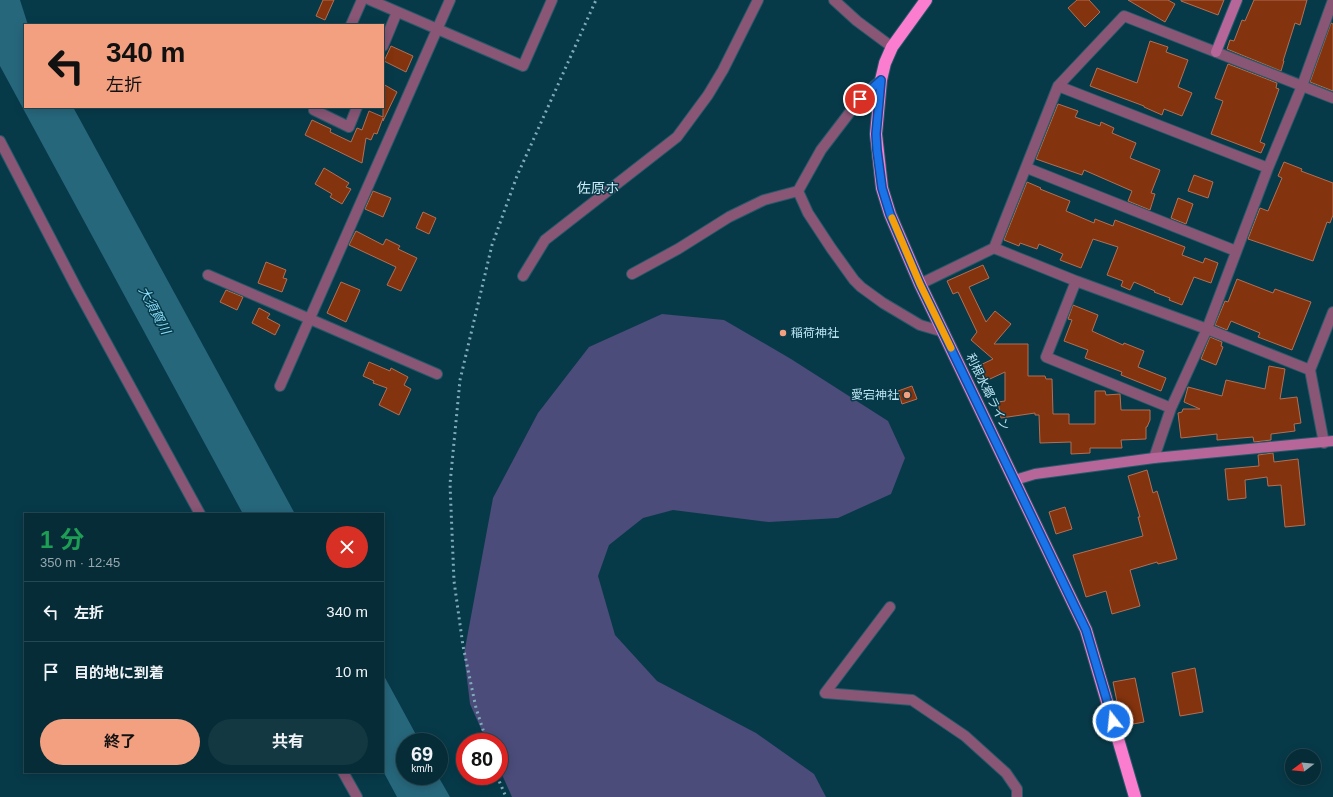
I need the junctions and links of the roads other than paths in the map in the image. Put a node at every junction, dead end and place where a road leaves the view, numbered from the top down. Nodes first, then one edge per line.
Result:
1 (362, 0) edge
2 (370, 0) edge
3 (450, 0) edge
4 (552, 0) edge
5 (758, 0) edge
6 (834, 0) edge
7 (926, 0) edge
8 (1238, 0) edge
9 (1333, 0) edge
10 (397, 12) junction
11 (351, 24) edge
12 (438, 30) junction
13 (384, 44) edge
14 (892, 47) junction
15 (1216, 52) junction
16 (881, 80) junction
17 (1058, 86) junction
18 (1302, 86) junction
19 (1333, 98) edge
20 (315, 108) edge
21 (357, 108) edge
22 (0, 141) edge
23 (1027, 168) junction
24 (1268, 168) junction
25 (798, 191) junction
26 (994, 248) junction
27 (1236, 251) junction
28 (632, 274) dead end
29 (208, 275) dead end
30 (523, 276) dead end
31 (1076, 281) junction
32 (920, 284) junction
33 (1333, 312) edge
34 (310, 319) junction
35 (1207, 329) junction
36 (944, 332) junction
37 (1310, 370) junction
38 (437, 374) dead end
39 (280, 386) dead end
40 (1171, 408) junction
41 (1328, 442) edge
42 (1154, 458) junction
43 (1015, 480) junction
44 (199, 513) edge
45 (890, 607) dead end
46 (344, 773) edge
47 (357, 797) edge
48 (1017, 797) edge
49 (1135, 797) edge

1 - 11 street
2 - 10 street
3 - 12 street
4 - 12 street
5 - 30 street
6 - 14 street
7 - 14 highway, 利根水郷ライン
8 - 15 street
9 - 18 street
10 - 12 street
10 - 13 street
12 - 34 street
14 - 16 highway, 利根水郷ライン
15 - 17 street
15 - 18 street
16 - 25 street
16 - 32 highway, 利根水郷ライン
17 - 23 street
17 - 24 street
18 - 19 street
18 - 24 street
20 - 21 street
22 - 44 street
23 - 26 street
23 - 27 street
24 - 27 street
25 - 28 street
25 - 36 street
26 - 31 street
26 - 32 street
27 - 35 street
29 - 34 street
31 - 35 street
31 - 40 street
32 - 36 highway, 利根水郷ライン
33 - 37 street
34 - 38 street
34 - 39 street
35 - 37 street
35 - 40 street
36 - 43 highway, 利根水郷ライン
37 - 41 street
40 - 42 street
41 - 42 street
42 - 43 street
43 - 49 highway, 利根水郷ライン
45 - 48 street
46 - 47 street

